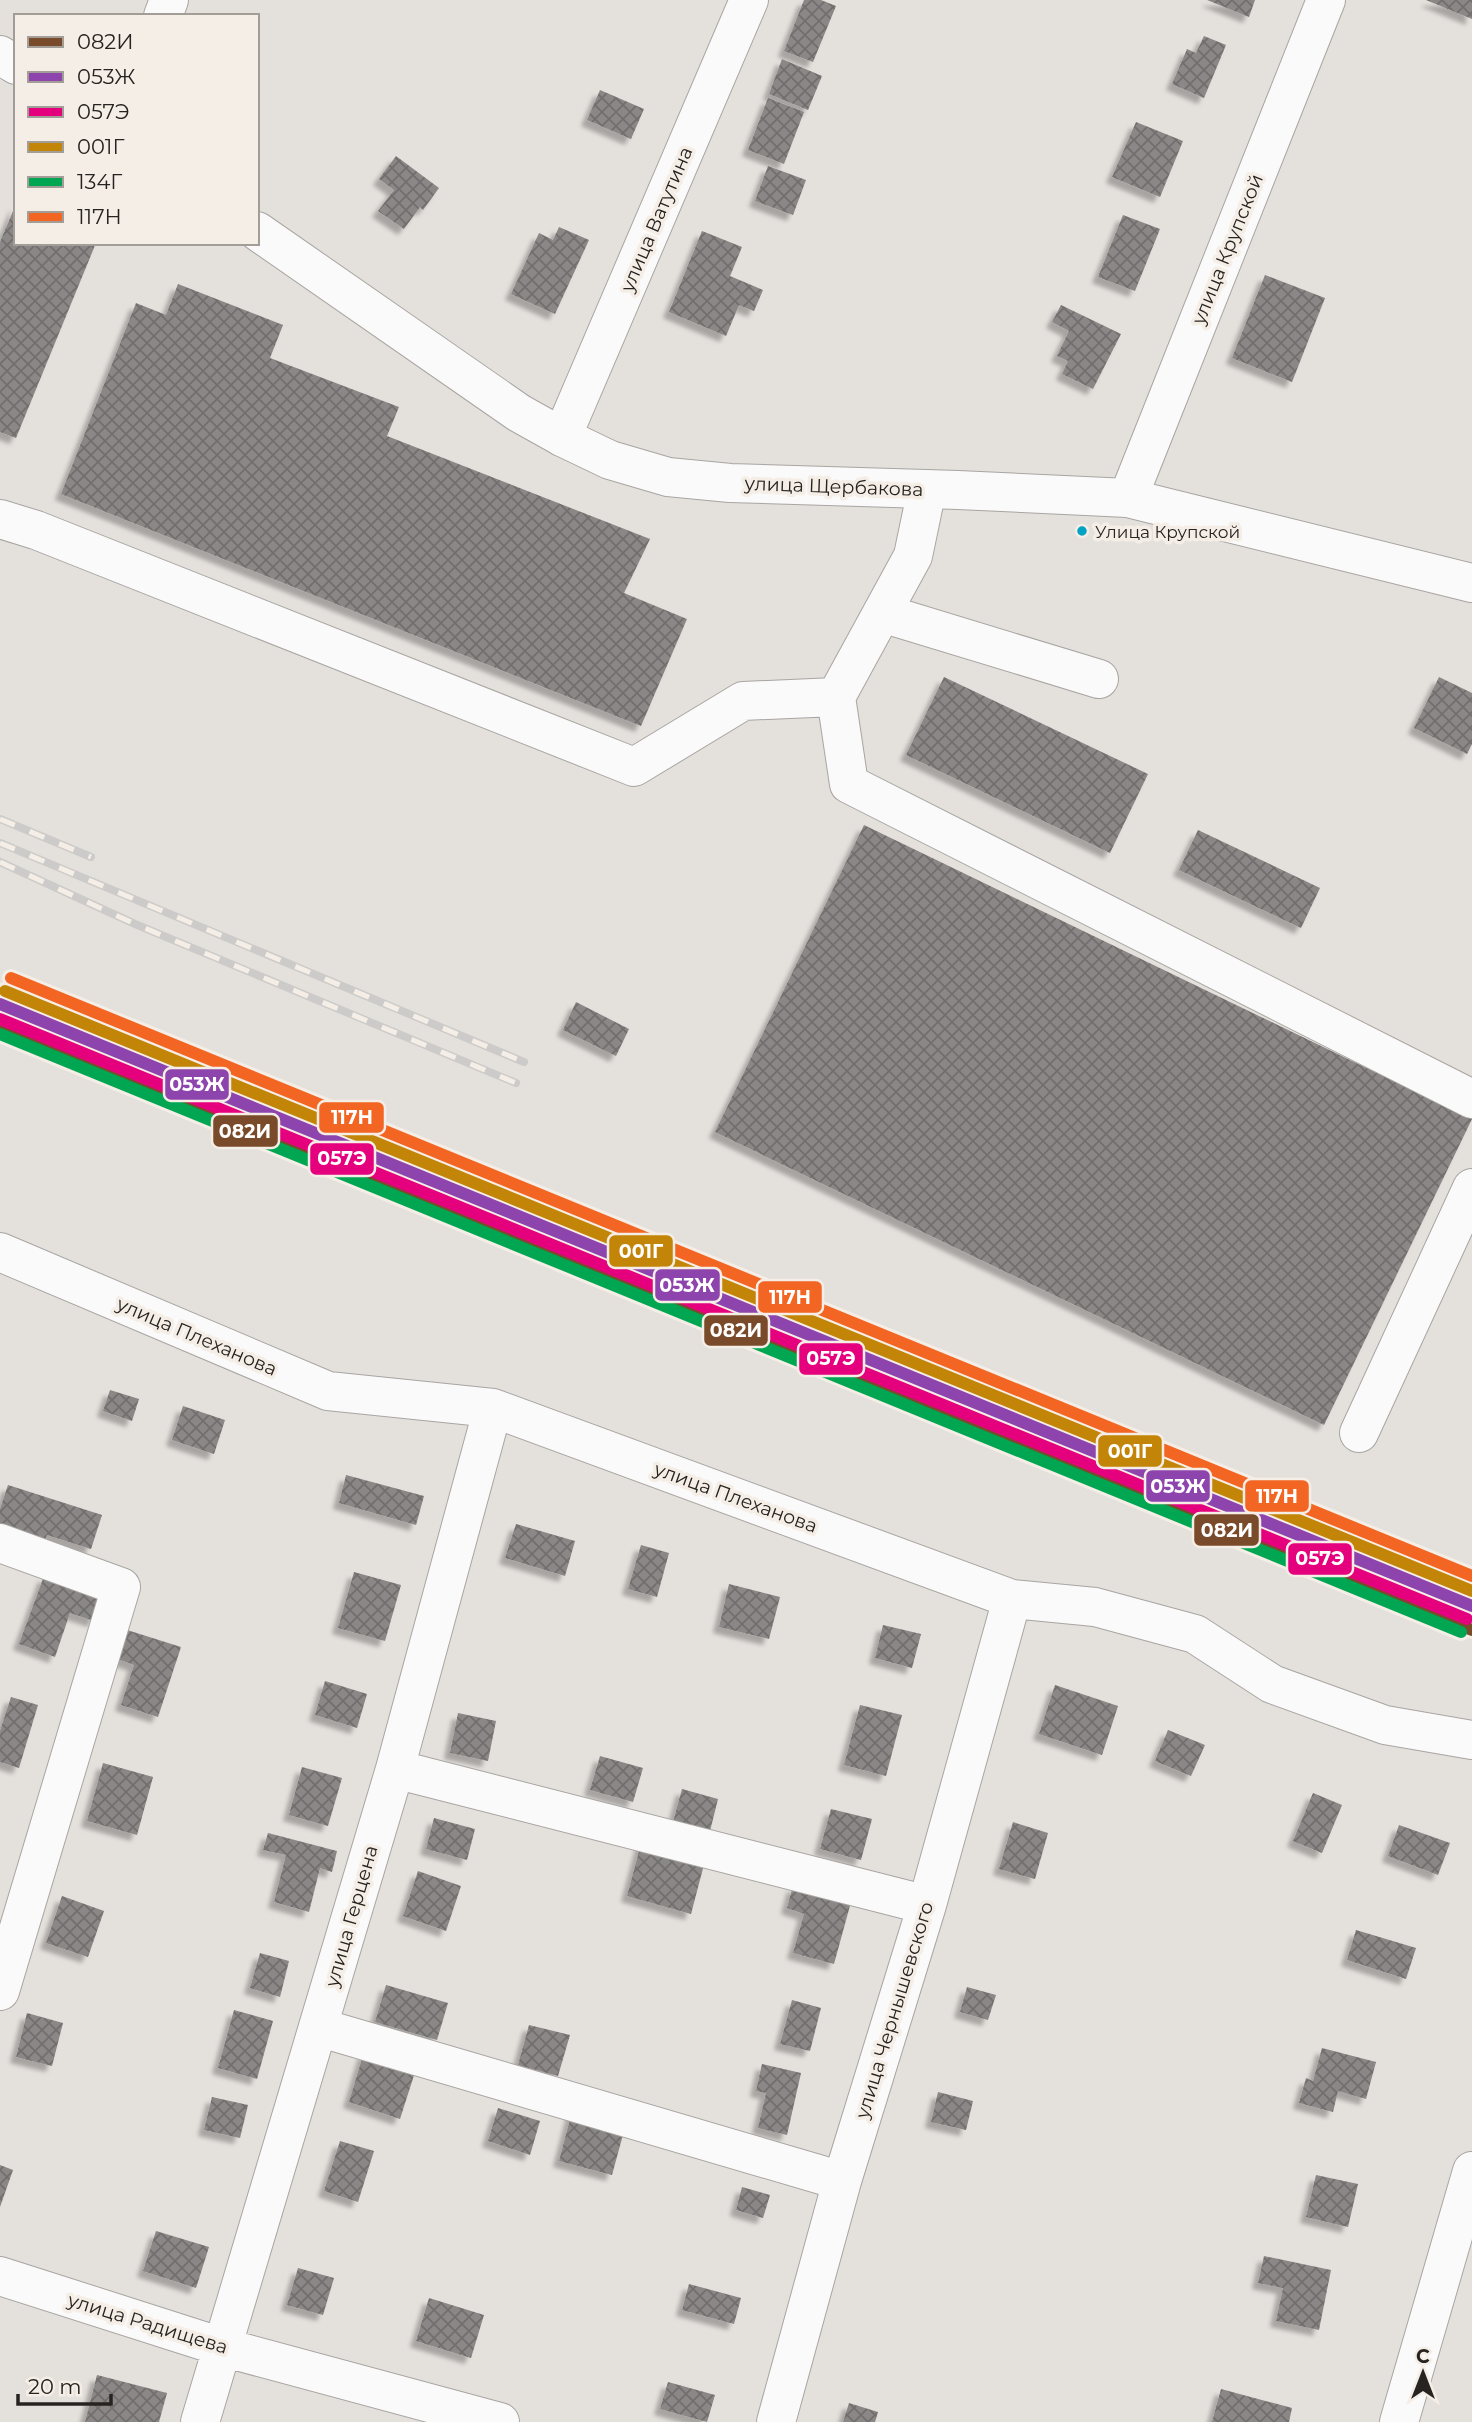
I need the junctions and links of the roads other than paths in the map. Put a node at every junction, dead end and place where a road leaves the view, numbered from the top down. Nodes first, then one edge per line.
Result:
1 (749, 0) edge
2 (1326, 0) edge
3 (259, 232) edge
4 (562, 437) junction
5 (927, 489) junction
6 (1128, 498) junction
7 (0, 519) edge
8 (1472, 583) edge
9 (882, 613) junction
10 (1099, 680) dead end
11 (836, 697) junction
12 (1472, 1099) edge
13 (1472, 1188) edge
14 (0, 1252) edge
15 (493, 1408) junction
16 (1359, 1433) dead end
17 (0, 1543) edge
18 (1012, 1599) junction
19 (1472, 1740) edge
20 (395, 1769) junction
21 (927, 1905) junction
22 (0, 1991) edge
23 (318, 2027) junction
24 (1472, 2171) edge
25 (842, 2181) junction
26 (0, 2276) edge
27 (222, 2347) junction
28 (200, 2422) edge
29 (500, 2422) edge
30 (776, 2422) edge
31 (1399, 2422) edge

1 - 4 street, улица Ватутина
2 - 6 street, улица Крупской
3 - 4 street, улица Щербакова
4 - 5 street, улица Щербакова
5 - 6 street, улица Щербакова
5 - 9 street
6 - 8 street, улица Щербакова
7 - 11 street
9 - 10 street
9 - 11 street
11 - 12 street
13 - 16 street
14 - 15 street, улица Плеханова
15 - 18 street, улица Плеханова
15 - 20 street, улица Герцена
17 - 22 street
18 - 19 street, улица Плеханова
18 - 21 street, улица Чернышевского
20 - 21 street
20 - 23 street, улица Герцена
21 - 25 street, улица Чернышевского
23 - 25 street
23 - 27 street, улица Герцена
24 - 31 street
25 - 30 street, улица Чернышевского
26 - 27 street, улица Радищева
27 - 28 street, улица Герцена
27 - 29 street, улица Радищева

